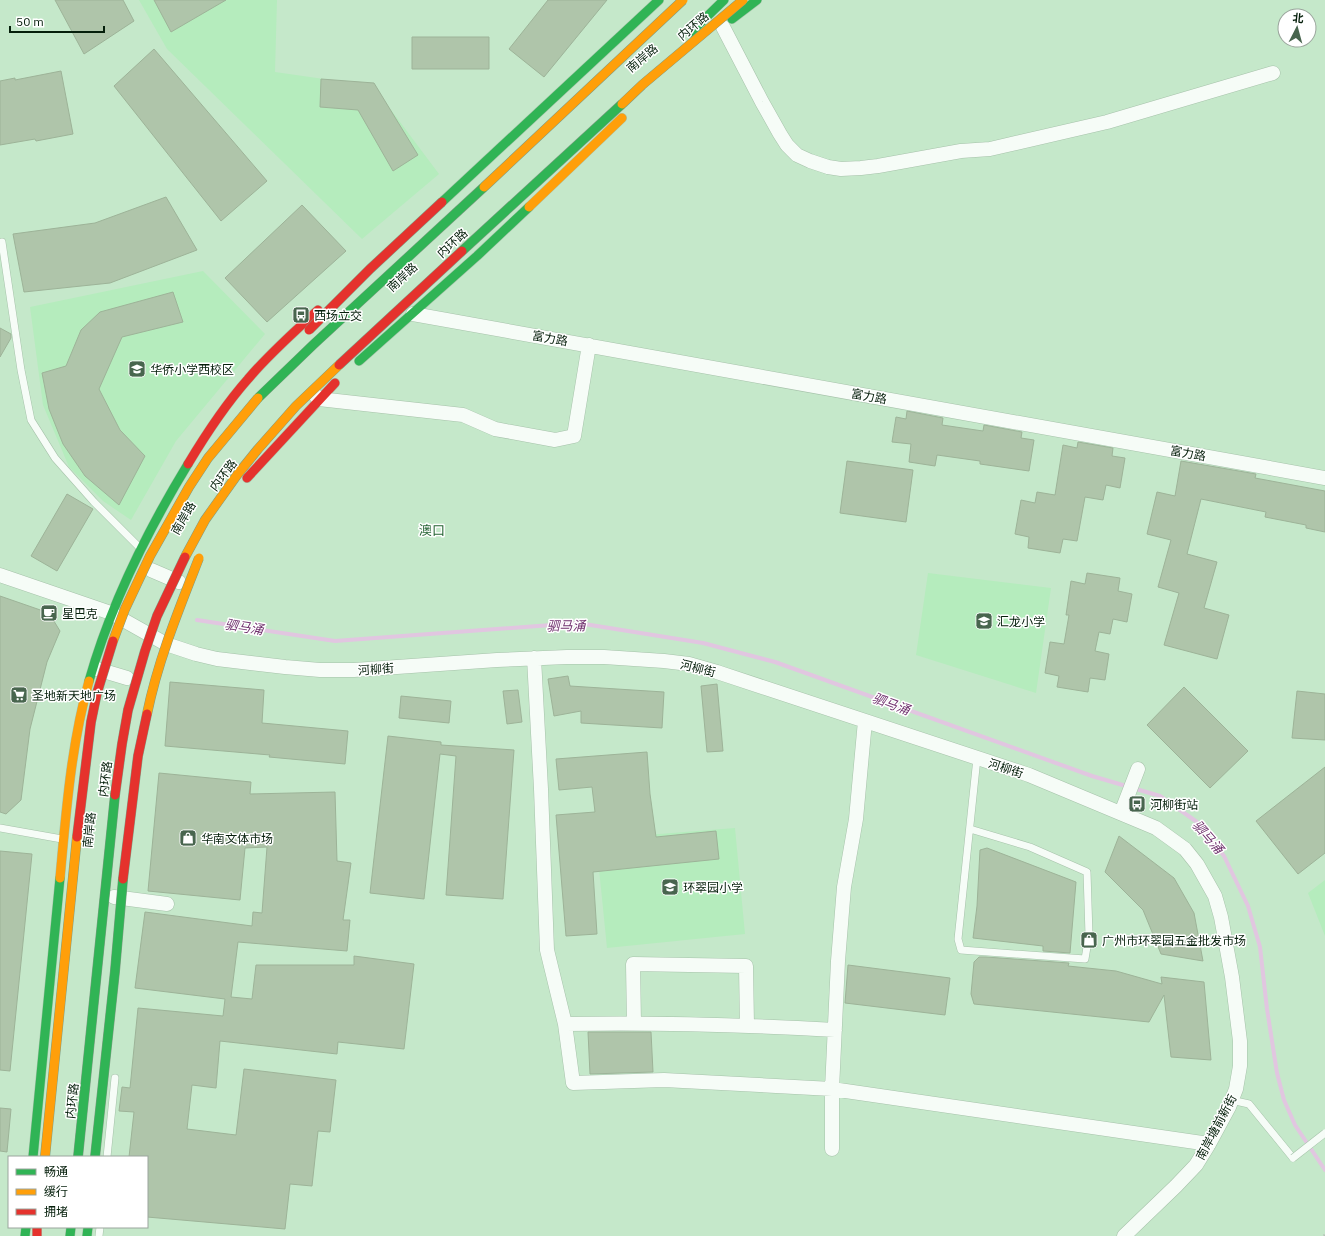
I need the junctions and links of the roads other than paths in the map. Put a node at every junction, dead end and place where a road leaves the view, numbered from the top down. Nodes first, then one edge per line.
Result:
1 (646, 0) edge
2 (659, 0) edge
3 (671, 0) edge
4 (683, 0) edge
5 (694, 0) edge
6 (726, 0) edge
7 (743, 0) edge
8 (757, 0) edge
9 (723, 27) junction
10 (1273, 72) dead end
11 (642, 85) junction
12 (627, 86) dead end
13 (612, 100) dead end
14 (626, 114) dead end
15 (605, 134) junction
16 (439, 218) junction
17 (401, 231) junction
18 (2, 242) dead end
19 (424, 250) junction
20 (342, 288) junction
21 (413, 314) junction
22 (305, 334) dead end
23 (329, 338) junction
24 (589, 345) junction
25 (350, 368) dead end
26 (267, 376) dead end
27 (340, 378) dead end
28 (302, 388) joint
29 (319, 399) junction
30 (281, 409) dead end
31 (239, 424) junction
32 (197, 449) junction
33 (236, 475) junction
34 (1325, 478) edge
35 (218, 516) dead end
36 (140, 548) junction
37 (203, 550) dead end
38 (0, 575) edge
39 (161, 575) junction
40 (178, 582) junction
41 (152, 605) dead end
42 (111, 613) junction
43 (128, 627) junction
44 (143, 628) junction
45 (154, 639) junction
46 (534, 658) junction
47 (93, 667) junction
48 (120, 677) dead end
49 (865, 721) junction
50 (99, 734) dead end
51 (977, 758) junction
52 (1138, 769) dead end
53 (1121, 814) junction
54 (0, 828) edge
55 (970, 829) junction
56 (87, 832) dead end
57 (64, 839) junction
58 (83, 870) dead end
59 (108, 896) junction
60 (167, 904) dead end
61 (1222, 917) joint
62 (634, 1023) junction
63 (564, 1024) junction
64 (747, 1025) junction
65 (835, 1030) junction
66 (94, 1057) junction
67 (116, 1068) dead end
68 (832, 1089) junction
69 (74, 1091) dead end
70 (1231, 1100) junction
71 (1325, 1134) edge
72 (1209, 1144) junction
73 (832, 1149) dead end
74 (33, 1156) edge
75 (45, 1156) edge
76 (53, 1156) edge
77 (78, 1156) edge
78 (84, 1156) edge
79 (95, 1156) edge
80 (107, 1156) edge
81 (1124, 1236) edge

1 - 17 main road
2 - 22 main road, bridge
3 - 16 street
4 - 31 main road, 内环路, bridge
5 - 19 main road, 南岸路
6 - 9 main road
6 - 11 main road, bridge
6 - 12 main road, 南岸路
7 - 11 main road, 内环路, bridge
8 - 9 main road
9 - 10 street
11 - 33 main road, 内环路, bridge
13 - 15 main road
14 - 15 main road
15 - 21 main road
16 - 17 street
16 - 19 street
17 - 20 main road
18 - 36 lane
19 - 23 main road, 南岸路
20 - 23 main road
20 - 32 main road
21 - 24 street, 富力路
21 - 25 main road
23 - 31 main road, 南岸路
24 - 29 street
24 - 34 street, 富力路
26 - 31 main road, bridge
27 - 29 main road
28 - 29 street
28 - 30 main road
29 - 40 main road
31 - 32 main road
31 - 39 main road, 南岸路
31 - 75 main road, 内环路, bridge
32 - 36 main road
33 - 35 main road, bridge
33 - 77 main road, 内环路, bridge
36 - 42 main road
37 - 79 main road, bridge
38 - 42 street, 河柳街
39 - 40 street
39 - 43 main road, 南岸路
40 - 45 main road
41 - 44 main road
42 - 43 street, 河柳街
42 - 47 main road
43 - 44 street, 河柳街
44 - 45 street, 河柳街
45 - 46 street, 河柳街
45 - 59 main road
46 - 49 street, 河柳街
46 - 63 street
47 - 48 street
47 - 57 main road
49 - 51 street, 河柳街
49 - 65 street
50 - 56 main road, 南岸路
51 - 53 street, 河柳街
51 - 55 lane
52 - 53 street
53 - 61 street, 河柳街
54 - 57 lane
55 - 55 lane
57 - 74 main road
58 - 76 main road
59 - 60 street
59 - 66 main road
61 - 70 street, 南岸塘前新街
62 - 63 street
62 - 64 street
62 - 64 street
63 - 68 street
64 - 65 street
65 - 68 street
66 - 69 main road
66 - 78 main road
67 - 80 lane
68 - 72 street
68 - 73 street
70 - 71 lane, bridge
70 - 72 street, 南岸塘前新街
72 - 81 street, 南岸塘前新街

